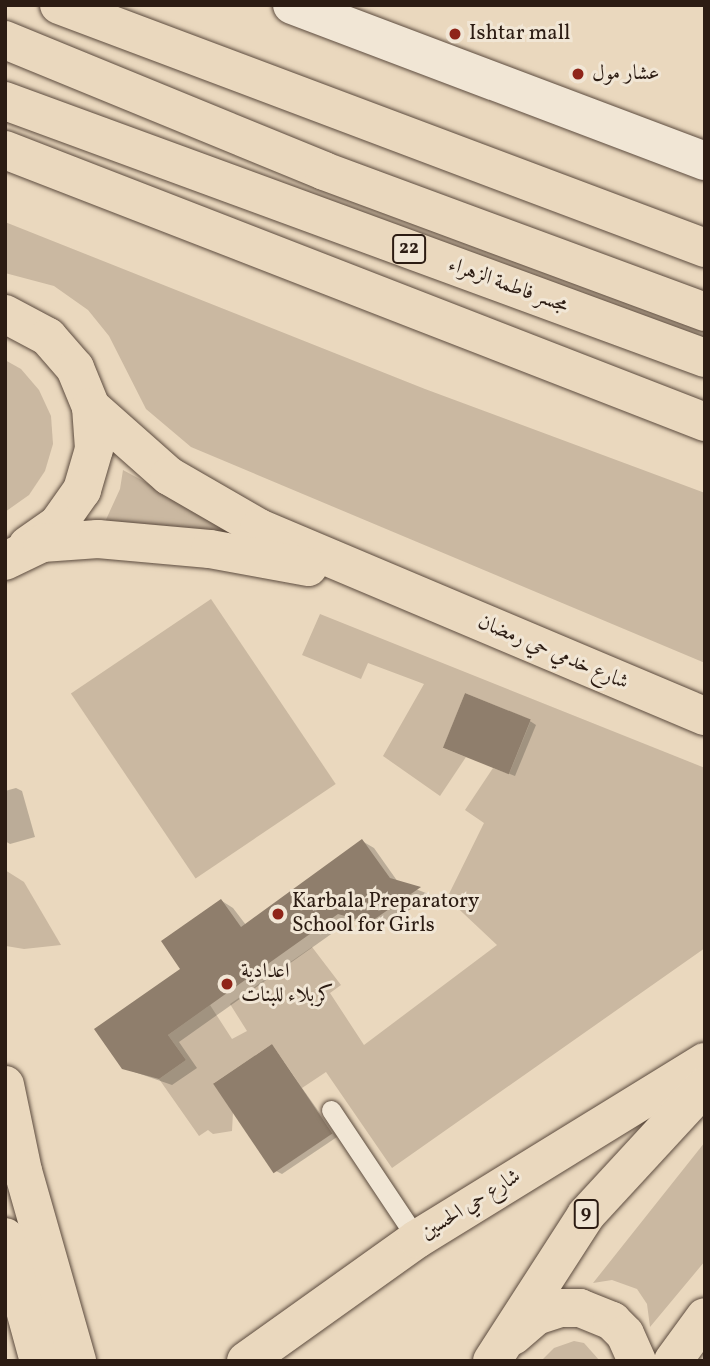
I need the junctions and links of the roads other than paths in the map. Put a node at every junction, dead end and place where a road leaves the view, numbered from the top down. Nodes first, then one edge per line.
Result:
1 (59, 5) edge
2 (292, 5) edge
3 (5, 40) edge
4 (5, 102) edge
5 (5, 150) edge
6 (705, 161) edge
7 (705, 248) edge
8 (705, 312) edge
9 (5, 314) edge
10 (705, 358) edge
11 (91, 407) junction
12 (705, 422) edge
13 (11, 555) edge
14 (401, 590) junction
15 (705, 716) edge
16 (705, 1062) edge
17 (705, 1086) edge
18 (6, 1090) edge
19 (331, 1110) dead end
20 (14, 1174) edge
21 (5, 1237) edge
22 (417, 1239) junction
23 (705, 1317) edge
24 (39, 1361) edge
25 (77, 1361) edge
26 (246, 1361) edge
27 (492, 1361) edge
28 (637, 1361) edge
29 (673, 1361) edge

1 - 7 main road
2 - 6 main road
3 - 8 main road, مجسر فاطمة الزهراء / 22
4 - 10 main road, مجسر فاطمة الزهراء / 22
5 - 12 main road
9 - 11 main road
11 - 13 main road
11 - 14 main road
13 - 14 main road
14 - 15 main road, شارع خدمي حي رمضان
16 - 22 main road, شارع حي الحسين
17 - 27 main road, 9
18 - 20 main road
19 - 22 lane
20 - 25 main road
21 - 24 main road
22 - 26 main road, شارع حي الحسين
23 - 29 main road
27 - 28 main road

